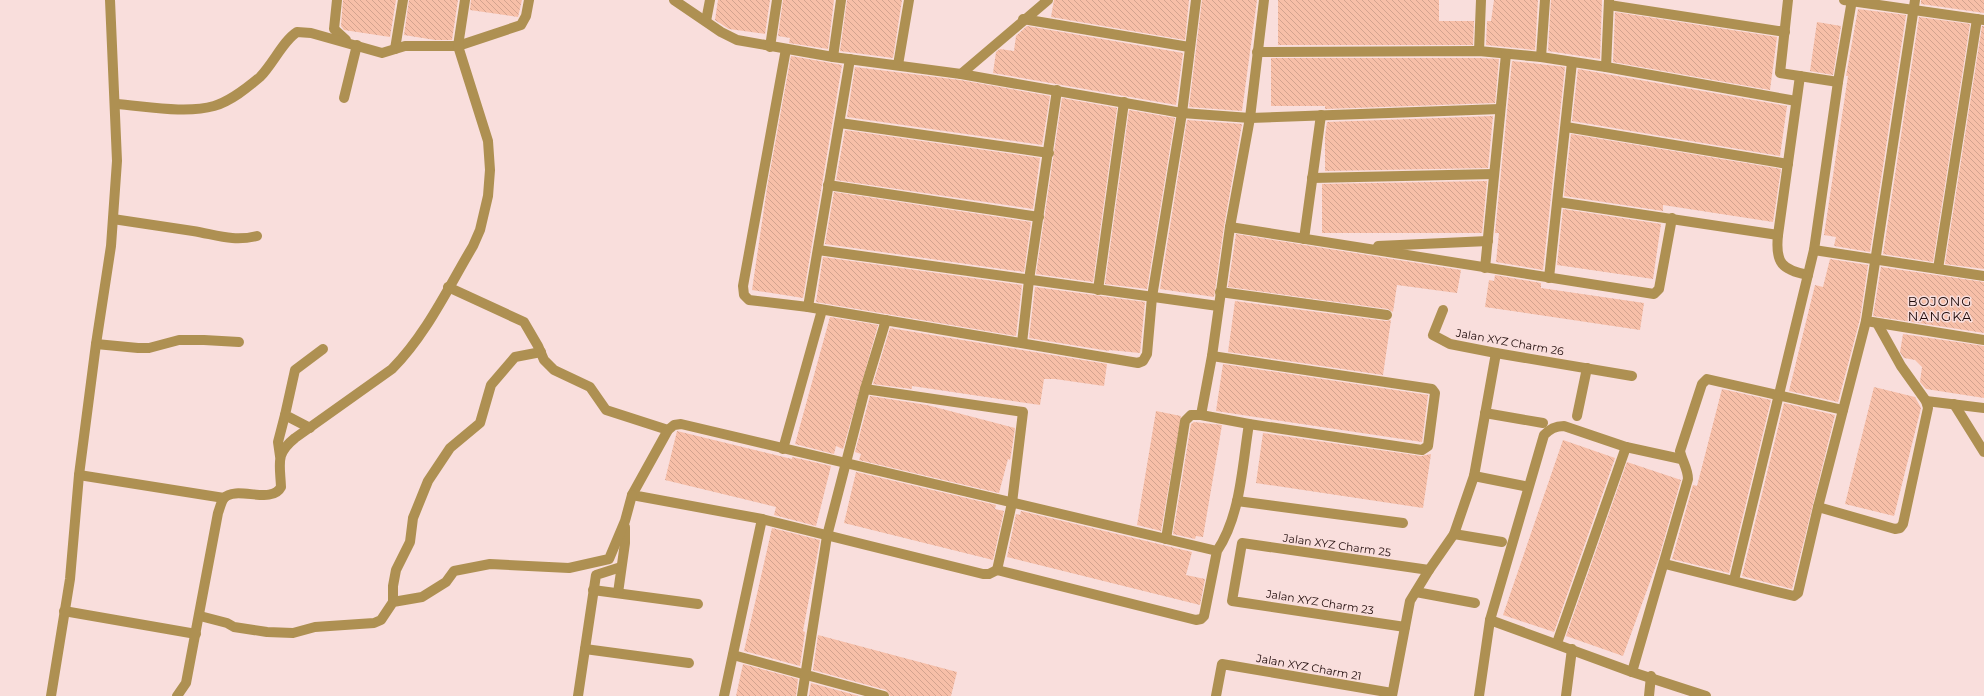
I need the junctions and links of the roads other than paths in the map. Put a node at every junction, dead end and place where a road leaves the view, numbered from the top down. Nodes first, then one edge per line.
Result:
1 (110, 0) edge
2 (337, 0) edge
3 (403, 0) edge
4 (465, 0) edge
5 (529, 0) edge
6 (674, 0) edge
7 (710, 0) edge
8 (777, 0) edge
9 (841, 0) edge
10 (909, 0) edge
11 (1048, 0) edge
12 (1196, 0) edge
13 (1264, 0) edge
14 (1481, 0) edge
15 (1545, 0) edge
16 (1788, 0) edge
17 (1844, 0) edge
18 (1852, 0) edge
19 (1916, 0) edge
20 (1609, 2) edge
21 (1914, 11) junction
22 (1023, 19) junction
23 (1981, 20) edge
24 (706, 21) junction
25 (1785, 32) junction
26 (357, 45) junction
27 (458, 46) junction
28 (1189, 46) junction
29 (770, 47) junction
30 (395, 49) junction
31 (786, 49) junction
32 (1479, 51) junction
33 (1257, 52) junction
34 (1506, 54) junction
35 (833, 57) junction
36 (1541, 57) junction
37 (850, 59) junction
38 (1572, 62) junction
39 (898, 65) junction
40 (1606, 67) junction
41 (961, 74) junction
42 (1800, 76) junction
43 (1838, 82) junction
44 (1057, 90) junction
45 (344, 98) dead end
46 (1796, 101) junction
47 (1124, 102) junction
48 (116, 104) junction
49 (1500, 109) junction
50 (1182, 112) junction
51 (1321, 115) junction
52 (1250, 118) junction
53 (840, 123) junction
54 (1566, 127) junction
55 (1049, 153) junction
56 (1788, 164) junction
57 (1494, 174) junction
58 (1312, 178) junction
59 (828, 185) junction
60 (1558, 202) junction
61 (1039, 217) junction
62 (1672, 218) junction
63 (113, 219) junction
64 (1230, 227) junction
65 (1778, 235) junction
66 (257, 236) dead end
67 (1304, 239) junction
68 (1488, 241) junction
69 (1358, 247) junction
70 (818, 250) junction
71 (1814, 250) junction
72 (1876, 259) junction
73 (1485, 268) junction
74 (1938, 269) junction
75 (1808, 275) junction
76 (1984, 276) edge
77 (1549, 278) junction
78 (1029, 280) junction
79 (448, 288) junction
80 (1098, 290) junction
81 (1220, 292) junction
82 (1152, 297) junction
83 (1218, 306) junction
84 (808, 307) junction
85 (822, 310) junction
86 (1443, 310) dead end
87 (1387, 315) dead end
88 (886, 320) junction
89 (1866, 321) junction
90 (1877, 323) junction
91 (1984, 340) edge
92 (239, 342) dead end
93 (1022, 343) junction
94 (96, 344) junction
95 (323, 348) dead end
96 (541, 352) junction
97 (1496, 353) junction
98 (1212, 356) junction
99 (1587, 368) junction
100 (1632, 376) dead end
101 (865, 389) junction
102 (1778, 396) junction
103 (1926, 401) junction
104 (1954, 404) junction
105 (1984, 408) edge
106 (1842, 410) junction
107 (1485, 413) junction
108 (285, 415) junction
109 (1202, 415) junction
110 (1577, 416) dead end
111 (1543, 423) dead end
112 (1249, 424) junction
113 (310, 428) junction
114 (668, 430) junction
115 (1626, 447) junction
116 (783, 449) junction
117 (1984, 452) edge
118 (280, 456) junction
119 (1682, 459) junction
120 (845, 464) junction
121 (79, 475) junction
122 (1474, 476) junction
123 (1524, 486) dead end
124 (632, 495) junction
125 (224, 498) junction
126 (1237, 501) junction
127 (1012, 503) junction
128 (1818, 507) junction
129 (762, 519) junction
130 (625, 521) junction
131 (1403, 523) dead end
132 (1454, 534) junction
133 (827, 536) junction
134 (1166, 539) junction
135 (1502, 542) dead end
136 (1217, 551) junction
137 (1665, 564) junction
138 (622, 568) junction
139 (997, 570) junction
140 (1429, 570) junction
141 (1734, 580) junction
142 (593, 590) junction
143 (1416, 592) junction
144 (618, 593) junction
145 (1232, 601) joint
146 (393, 602) junction
147 (1475, 603) dead end
148 (698, 604) dead end
149 (64, 611) junction
150 (200, 616) junction
151 (1490, 620) junction
152 (1405, 627) junction
153 (196, 634) junction
154 (1557, 644) junction
155 (585, 649) junction
156 (1572, 649) junction
157 (733, 655) junction
158 (689, 663) dead end
159 (1632, 672) junction
160 (806, 676) junction
161 (1651, 676) junction
162 (1392, 695) edge
163 (51, 696) edge
164 (177, 696) edge
165 (578, 696) edge
166 (724, 696) edge
167 (802, 696) edge
168 (884, 696) edge
169 (1216, 696) edge
170 (1479, 696) edge
171 (1566, 696) edge
172 (1648, 696) edge
173 (1706, 696) edge

1 - 48 street
2 - 26 street
3 - 30 street
4 - 27 street
5 - 27 street
6 - 24 street
7 - 24 street
8 - 29 street
9 - 35 street
10 - 39 street
11 - 22 street
12 - 28 street
13 - 33 street
14 - 32 street
15 - 36 street
16 - 25 street
17 - 18 street
18 - 21 street
18 - 43 street
19 - 21 street
20 - 25 street
20 - 40 street
21 - 23 street
21 - 72 street
22 - 28 street
22 - 41 street
23 - 74 street
24 - 29 street
25 - 42 street
26 - 30 street
26 - 45 street
26 - 48 street
27 - 30 street
27 - 79 street
28 - 50 street
29 - 31 street
31 - 35 street
31 - 84 street
32 - 33 street
32 - 34 street
33 - 52 street
34 - 36 street
34 - 49 street
35 - 37 street
36 - 38 street
37 - 39 street
37 - 53 street
38 - 40 street
38 - 54 street
39 - 41 street
40 - 46 street
41 - 44 street
42 - 43 street
42 - 46 street
43 - 71 street
44 - 47 street
44 - 55 street
46 - 56 street
47 - 50 street
47 - 80 street
48 - 63 street
49 - 51 street
49 - 57 street
50 - 52 street
50 - 82 street
51 - 52 street
51 - 58 street
52 - 64 street
53 - 55 street
53 - 59 street
54 - 56 street
54 - 60 street
55 - 61 street
56 - 65 street
57 - 58 street
57 - 68 street
58 - 67 street
59 - 61 street
59 - 70 street
60 - 62 street
60 - 77 street
61 - 78 street
62 - 65 street
62 - 77 street
63 - 66 street
63 - 94 street
64 - 67 street
64 - 81 street
65 - 75 street
67 - 69 street
68 - 69 street
68 - 73 street
69 - 73 street
70 - 78 street
70 - 84 street
71 - 72 street
71 - 75 street
72 - 74 street
72 - 89 street
73 - 77 street
74 - 76 street
75 - 102 street
78 - 80 street
78 - 93 street
79 - 96 street
79 - 113 street
80 - 82 street
81 - 83 street
81 - 87 street
82 - 83 street
82 - 93 street
83 - 98 street
84 - 85 street
85 - 88 street
85 - 116 street
86 - 97 street, Jalan XYZ Charm 26
88 - 93 street
88 - 101 street
89 - 90 street
89 - 106 street
90 - 91 street
90 - 103 street
92 - 94 street
94 - 121 street
95 - 108 street
96 - 114 street
96 - 146 street
97 - 99 street, Jalan XYZ Charm 26
97 - 107 street
98 - 109 street
98 - 112 street
99 - 100 street, Jalan XYZ Charm 26
99 - 110 street
101 - 120 street
101 - 127 street
102 - 106 street
102 - 119 street
102 - 141 street
103 - 104 street
103 - 128 street
104 - 105 street
104 - 117 street
106 - 128 street
107 - 111 street
107 - 122 street
108 - 113 street
108 - 118 street
109 - 112 street
109 - 134 street
112 - 126 street
113 - 118 street
114 - 116 street
114 - 124 street
115 - 119 street
115 - 151 street
115 - 154 street
116 - 120 street
118 - 125 street
119 - 137 street
120 - 127 street
120 - 133 street
121 - 125 street
121 - 149 street
122 - 123 street
122 - 132 street
124 - 129 street
124 - 130 street
125 - 150 street
126 - 131 street
126 - 136 street
127 - 134 street
127 - 139 street
128 - 141 street
129 - 133 street
129 - 157 street
130 - 138 street
130 - 146 street
132 - 135 street
132 - 140 street
133 - 139 street
133 - 160 street
134 - 136 street
136 - 139 street
137 - 141 street
137 - 159 street
138 - 142 street
138 - 144 street
140 - 143 street
140 - 145 street, Jalan XYZ Charm 25
142 - 144 street
142 - 155 street
143 - 147 street
143 - 152 street
144 - 148 street
145 - 152 street, Jalan XYZ Charm 23
146 - 150 street
149 - 153 street
149 - 163 street
150 - 153 street
151 - 154 street
151 - 170 street
152 - 162 street
153 - 164 street
154 - 156 street
155 - 158 street
155 - 165 street
156 - 159 street
156 - 171 street
157 - 160 street
157 - 166 street
159 - 161 street
160 - 167 street
160 - 168 street
161 - 172 street
161 - 173 street
162 - 169 street, Jalan XYZ Charm 21

